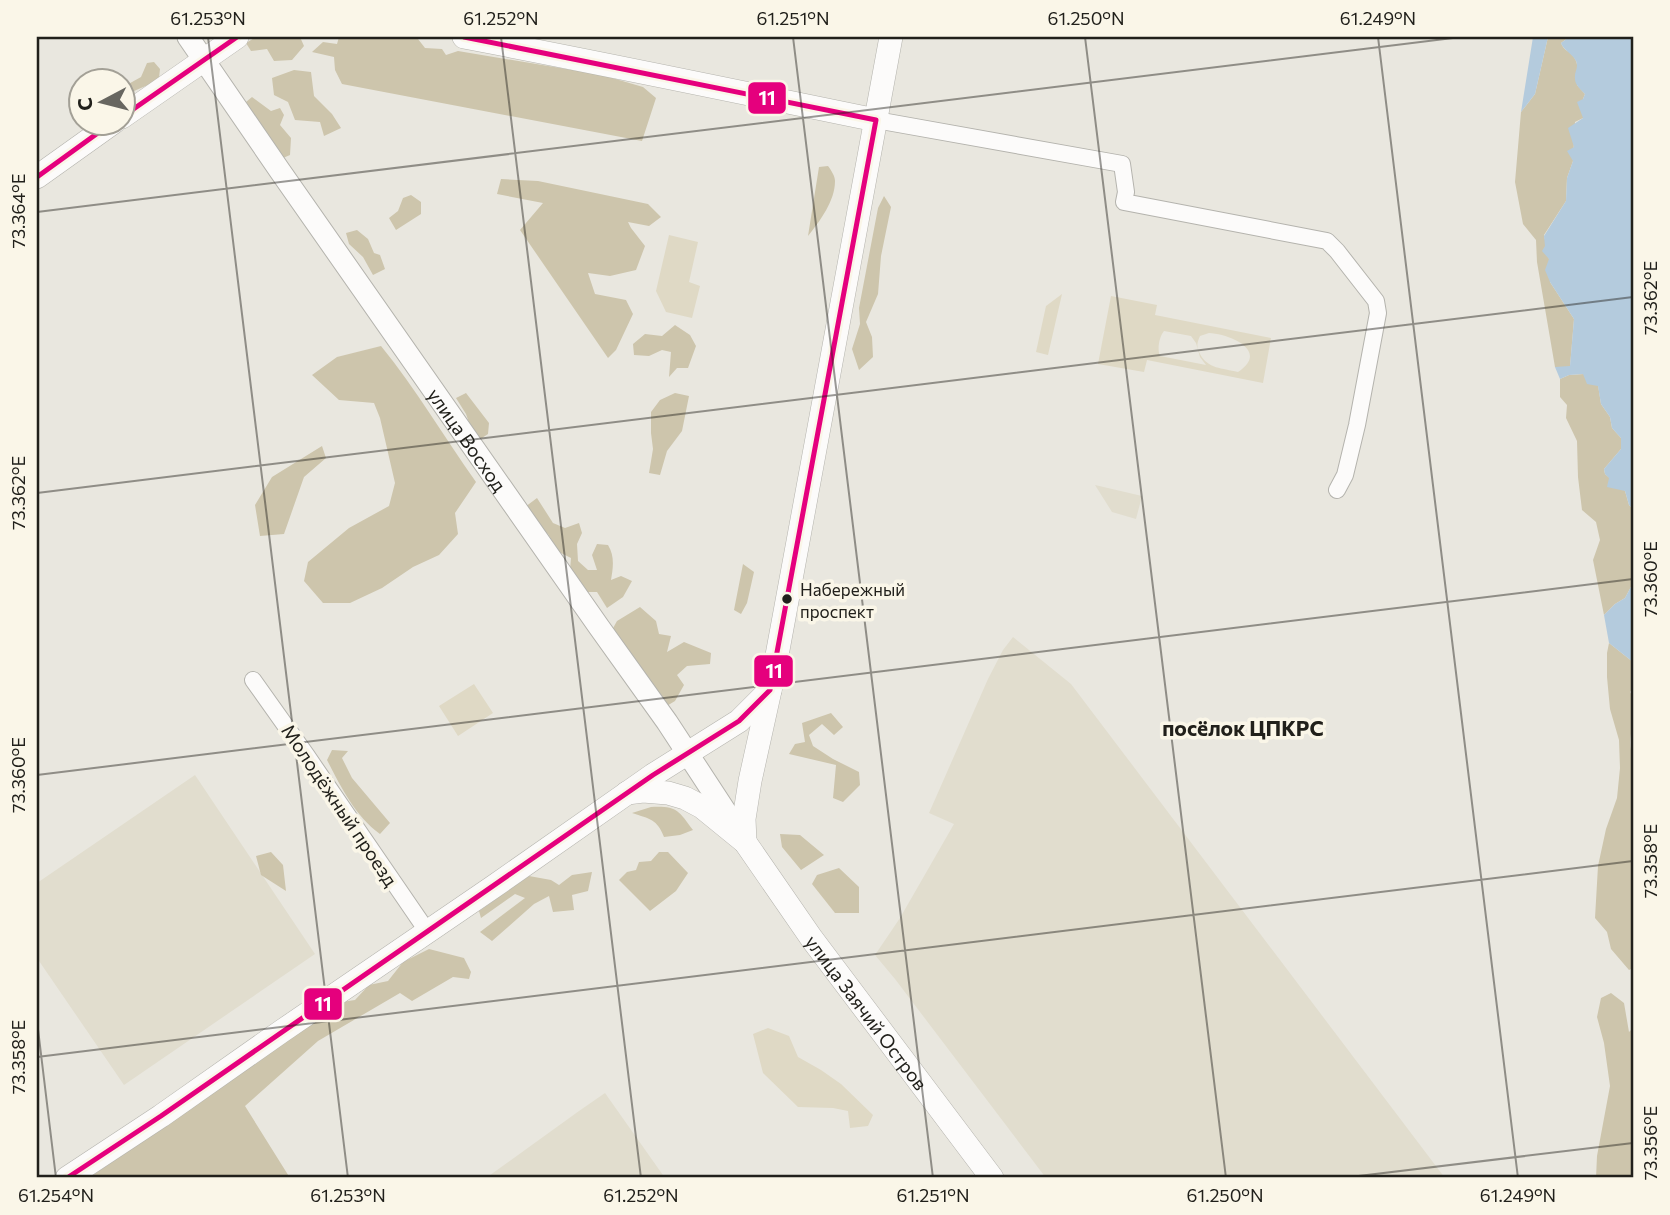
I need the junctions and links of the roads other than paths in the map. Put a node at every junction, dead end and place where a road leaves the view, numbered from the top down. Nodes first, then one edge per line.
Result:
1 (188, 37) edge
2 (237, 37) edge
3 (464, 37) edge
4 (891, 37) edge
5 (204, 60) junction
6 (136, 107) edge
7 (876, 120) junction
8 (94, 136) edge
9 (37, 177) edge
10 (1337, 490) dead end
11 (253, 680) dead end
12 (770, 690) junction
13 (687, 755) junction
14 (627, 793) junction
15 (745, 842) junction
16 (427, 931) junction
17 (67, 1178) edge
18 (992, 1178) edge

1 - 5 street, улица Восход
2 - 5 main road
3 - 7 main road
4 - 7 main road
5 - 6 main road
5 - 13 street, улица Восход
7 - 10 street
7 - 12 main road
8 - 9 main road
11 - 16 street, Молодёжный проезд
12 - 13 main road
12 - 15 main road
13 - 14 main road
13 - 15 street, улица Восход
14 - 15 main road, улица Заячий Остров
14 - 16 main road
15 - 18 main road, улица Заячий Остров
16 - 17 main road

